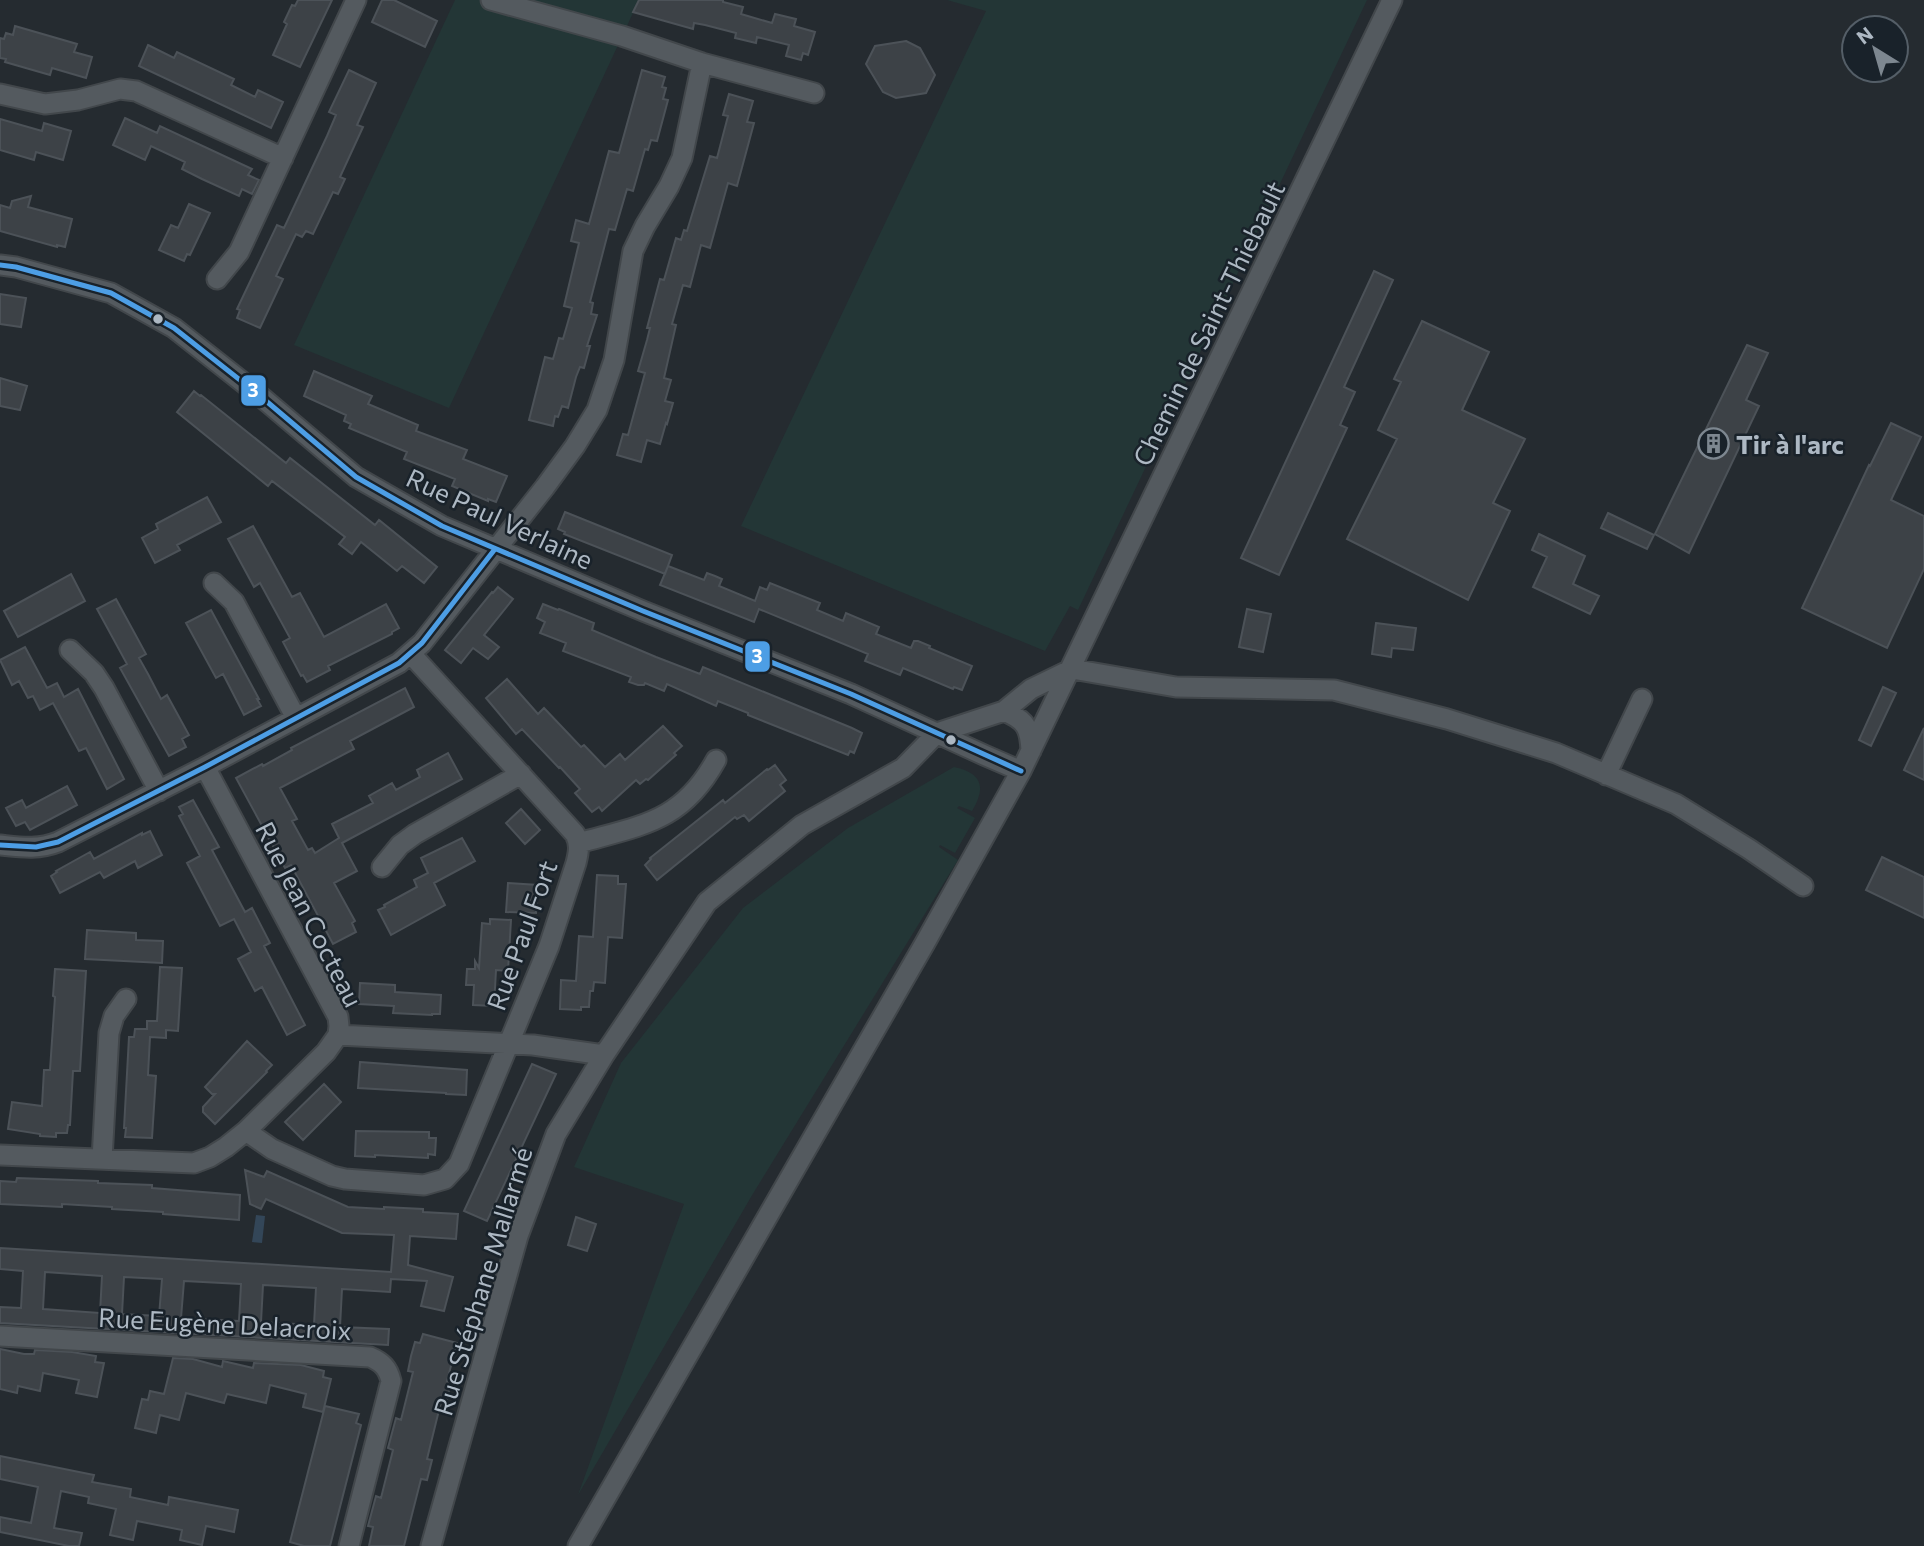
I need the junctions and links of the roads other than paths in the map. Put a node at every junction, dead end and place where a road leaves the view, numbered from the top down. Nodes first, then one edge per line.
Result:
1 (356, 0) edge
2 (491, 0) edge
3 (1392, 0) edge
4 (702, 63) junction
5 (814, 93) dead end
6 (0, 94) edge
7 (283, 158) junction
8 (0, 265) edge
9 (217, 279) dead end
10 (495, 549) junction
11 (214, 583) dead end
12 (70, 650) dead end
13 (411, 654) junction
14 (1072, 669) junction
15 (1642, 699) dead end
16 (1004, 711) junction
17 (296, 718) junction
18 (937, 733) junction
19 (1031, 751) junction
20 (716, 760) dead end
21 (205, 767) junction
22 (1021, 771) junction
23 (521, 774) junction
24 (1606, 775) junction
25 (159, 791) junction
26 (579, 843) junction
27 (0, 845) edge
28 (382, 867) dead end
29 (1803, 886) dead end
30 (126, 999) dead end
31 (338, 1035) junction
32 (509, 1045) junction
33 (604, 1055) junction
34 (246, 1131) junction
35 (0, 1155) edge
36 (103, 1159) junction
37 (0, 1336) edge
38 (349, 1546) edge
39 (431, 1546) edge
40 (578, 1546) edge

1 - 7 street
2 - 4 street
3 - 14 street, Chemin de Saint-Thiebault
4 - 5 street
4 - 10 street
6 - 7 street
7 - 9 street
8 - 10 street, Rue Paul Verlaine
10 - 13 street
10 - 18 street, Rue Paul Verlaine
11 - 17 street
12 - 25 street
13 - 17 street
13 - 23 street, Rue Paul Fort
14 - 16 street, Rue Stéphane Mallarmé
14 - 19 street, Chemin de Saint-Thiebault
14 - 24 street
15 - 24 street
16 - 18 street, Rue Stéphane Mallarmé
16 - 19 street
17 - 21 street
18 - 22 street, Rue Paul Verlaine
18 - 33 street, Rue Stéphane Mallarmé
19 - 22 street, Chemin de Saint-Thiebault
20 - 26 street, Rue Paul Fort
21 - 25 street
21 - 31 street, Rue Jean Cocteau
22 - 40 street, Chemin de Saint-Thiebault
23 - 26 street, Rue Paul Fort
23 - 28 street
24 - 29 street
25 - 27 street
26 - 32 street, Rue Paul Fort
30 - 36 street
31 - 32 street, Rue Jean Cocteau
31 - 34 street
32 - 33 street, Rue Jean Cocteau
32 - 34 street, Rue Paul Fort
33 - 39 street, Rue Stéphane Mallarmé
34 - 36 street
35 - 36 street
37 - 38 street, Rue Eugène Delacroix

